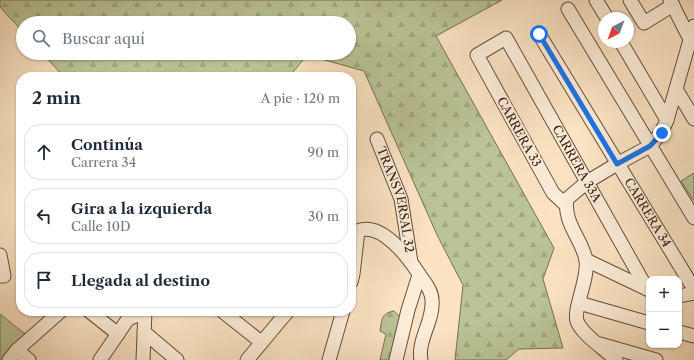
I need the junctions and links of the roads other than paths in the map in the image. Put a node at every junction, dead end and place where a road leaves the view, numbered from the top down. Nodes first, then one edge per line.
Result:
1 (596, 0) edge
2 (630, 0) edge
3 (671, 2) edge
4 (568, 9) dead end
5 (603, 12) edge
6 (694, 26) edge
7 (539, 34) dead end
8 (692, 43) edge
9 (625, 48) edge
10 (477, 54) joint
11 (676, 89) junction
12 (694, 119) edge
13 (667, 120) junction
14 (377, 139) dead end
15 (650, 146) junction
16 (617, 164) junction
17 (587, 182) junction
18 (567, 202) junction
19 (694, 218) edge
20 (356, 234) edge
21 (0, 255) edge
22 (586, 260) junction
23 (415, 268) junction
24 (0, 276) edge
25 (646, 286) edge
26 (646, 289) edge
27 (694, 290) edge
28 (694, 293) edge
29 (682, 295) edge
30 (579, 303) junction
31 (54, 316) edge
32 (95, 316) edge
33 (136, 316) edge
34 (146, 316) edge
35 (228, 316) edge
36 (284, 316) edge
37 (342, 316) edge
38 (646, 322) edge
39 (144, 332) junction
40 (682, 333) edge
41 (118, 334) junction
42 (694, 336) edge
43 (261, 342) junction
44 (597, 343) junction
45 (13, 355) edge
46 (29, 360) edge
47 (100, 360) edge
48 (143, 360) edge
49 (177, 360) edge
50 (247, 360) edge
51 (329, 360) edge
52 (396, 360) edge
53 (421, 360) edge
54 (616, 360) edge
55 (656, 360) edge

1 - 5 street
2 - 3 street
3 - 8 street
4 - 15 street
6 - 8 street
7 - 16 street, CARRERA 34
8 - 11 street
9 - 13 street
10 - 17 street, CARRERA 33A
10 - 18 street, CARRERA 33
11 - 12 street
11 - 13 street
13 - 15 street
14 - 23 street, TRANSVERSAL 32
15 - 16 street
15 - 19 street
16 - 17 street
16 - 27 street, CARRERA 34
17 - 18 street
17 - 25 street, CARRERA 33A
18 - 22 street
20 - 23 street
21 - 24 street
22 - 26 street
22 - 30 street
23 - 52 street
23 - 53 street
28 - 29 street
30 - 38 street
30 - 44 street
31 - 45 street
32 - 41 street
33 - 41 street
34 - 39 street
35 - 43 street
36 - 43 street
37 - 51 street
39 - 48 street
39 - 49 street
40 - 42 street
41 - 47 street
43 - 50 street
44 - 54 street
44 - 55 street
45 - 46 street

